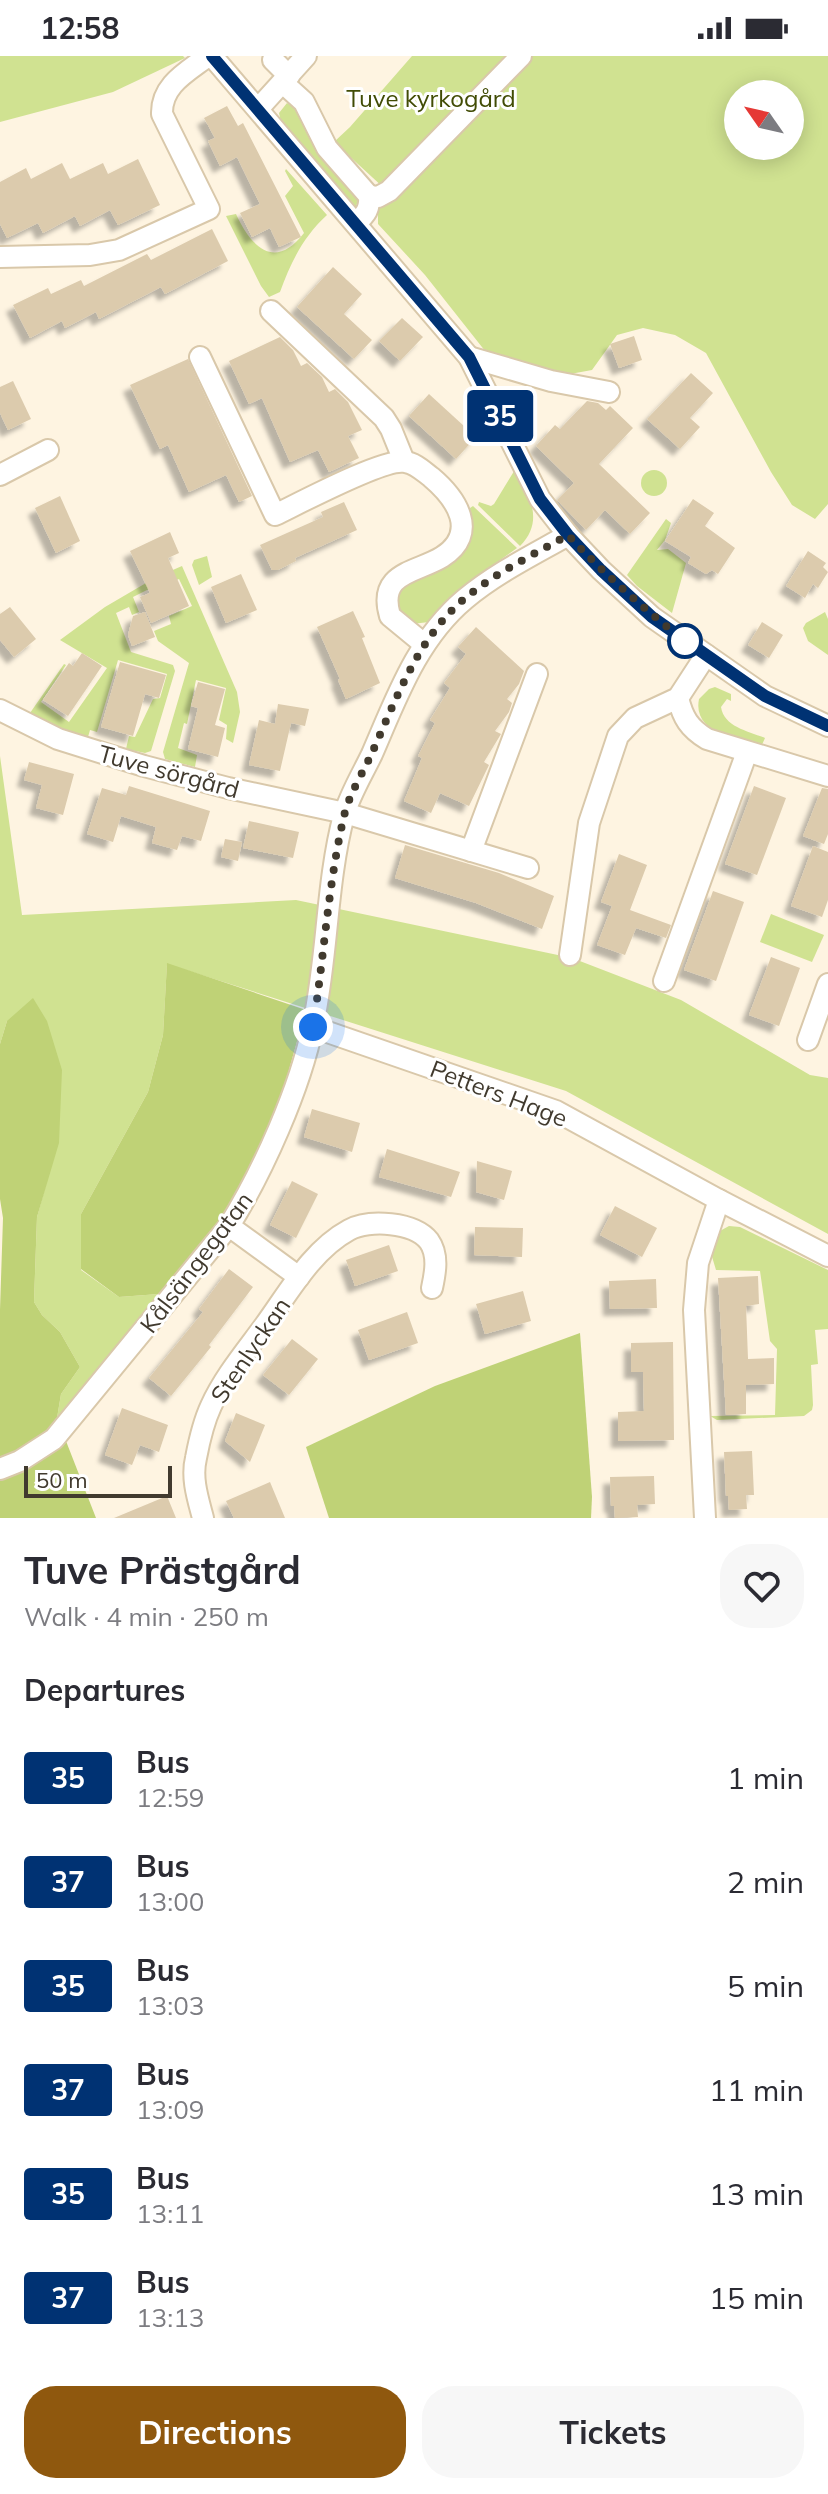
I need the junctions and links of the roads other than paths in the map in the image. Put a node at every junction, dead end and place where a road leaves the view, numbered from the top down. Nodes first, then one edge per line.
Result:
1 (210, 56) edge
2 (306, 56) edge
3 (521, 56) edge
4 (273, 60) dead end
5 (286, 80) junction
6 (258, 109) junction
7 (369, 196) junction
8 (356, 223) junction
9 (0, 257) edge
10 (271, 311) dead end
11 (200, 357) dead end
12 (469, 357) junction
13 (609, 392) dead end
14 (48, 450) dead end
15 (404, 461) junction
16 (0, 475) edge
17 (568, 535) junction
18 (424, 644) junction
19 (706, 655) junction
20 (537, 674) dead end
21 (678, 698) junction
22 (0, 710) edge
23 (826, 723) edge
24 (747, 752) junction
25 (828, 776) edge
26 (345, 813) junction
27 (471, 851) junction
28 (528, 868) dead end
29 (570, 955) dead end
30 (664, 981) dead end
31 (828, 984) edge
32 (313, 1027) junction
33 (808, 1040) dead end
34 (719, 1200) junction
35 (229, 1226) junction
36 (828, 1256) edge
37 (299, 1277) junction
38 (432, 1288) dead end
39 (0, 1469) edge
40 (203, 1518) edge
41 (705, 1518) edge

1 - 6 street
1 - 9 street
2 - 5 street
3 - 7 street
4 - 5 street
5 - 6 street
5 - 7 street
6 - 8 street
7 - 8 street
8 - 12 street
10 - 15 street
11 - 15 street
12 - 13 street
12 - 17 street
14 - 16 street
15 - 18 street
17 - 18 street, Kålsängegatan
17 - 19 street
18 - 26 street, Kålsängegatan
19 - 21 street
19 - 23 street
20 - 27 street
21 - 24 street
21 - 29 street
22 - 26 street, Tuve sörgård
24 - 25 street
24 - 30 street
26 - 27 street
26 - 32 street, Kålsängegatan
27 - 28 street
31 - 33 street
32 - 34 street, Petters Hage
32 - 35 street, Kålsängegatan
34 - 36 street, Petters Hage
34 - 41 street
35 - 37 street, Stenlyckan
35 - 39 street, Kålsängegatan
37 - 38 street, Stenlyckan
37 - 40 street, Stenlyckan

